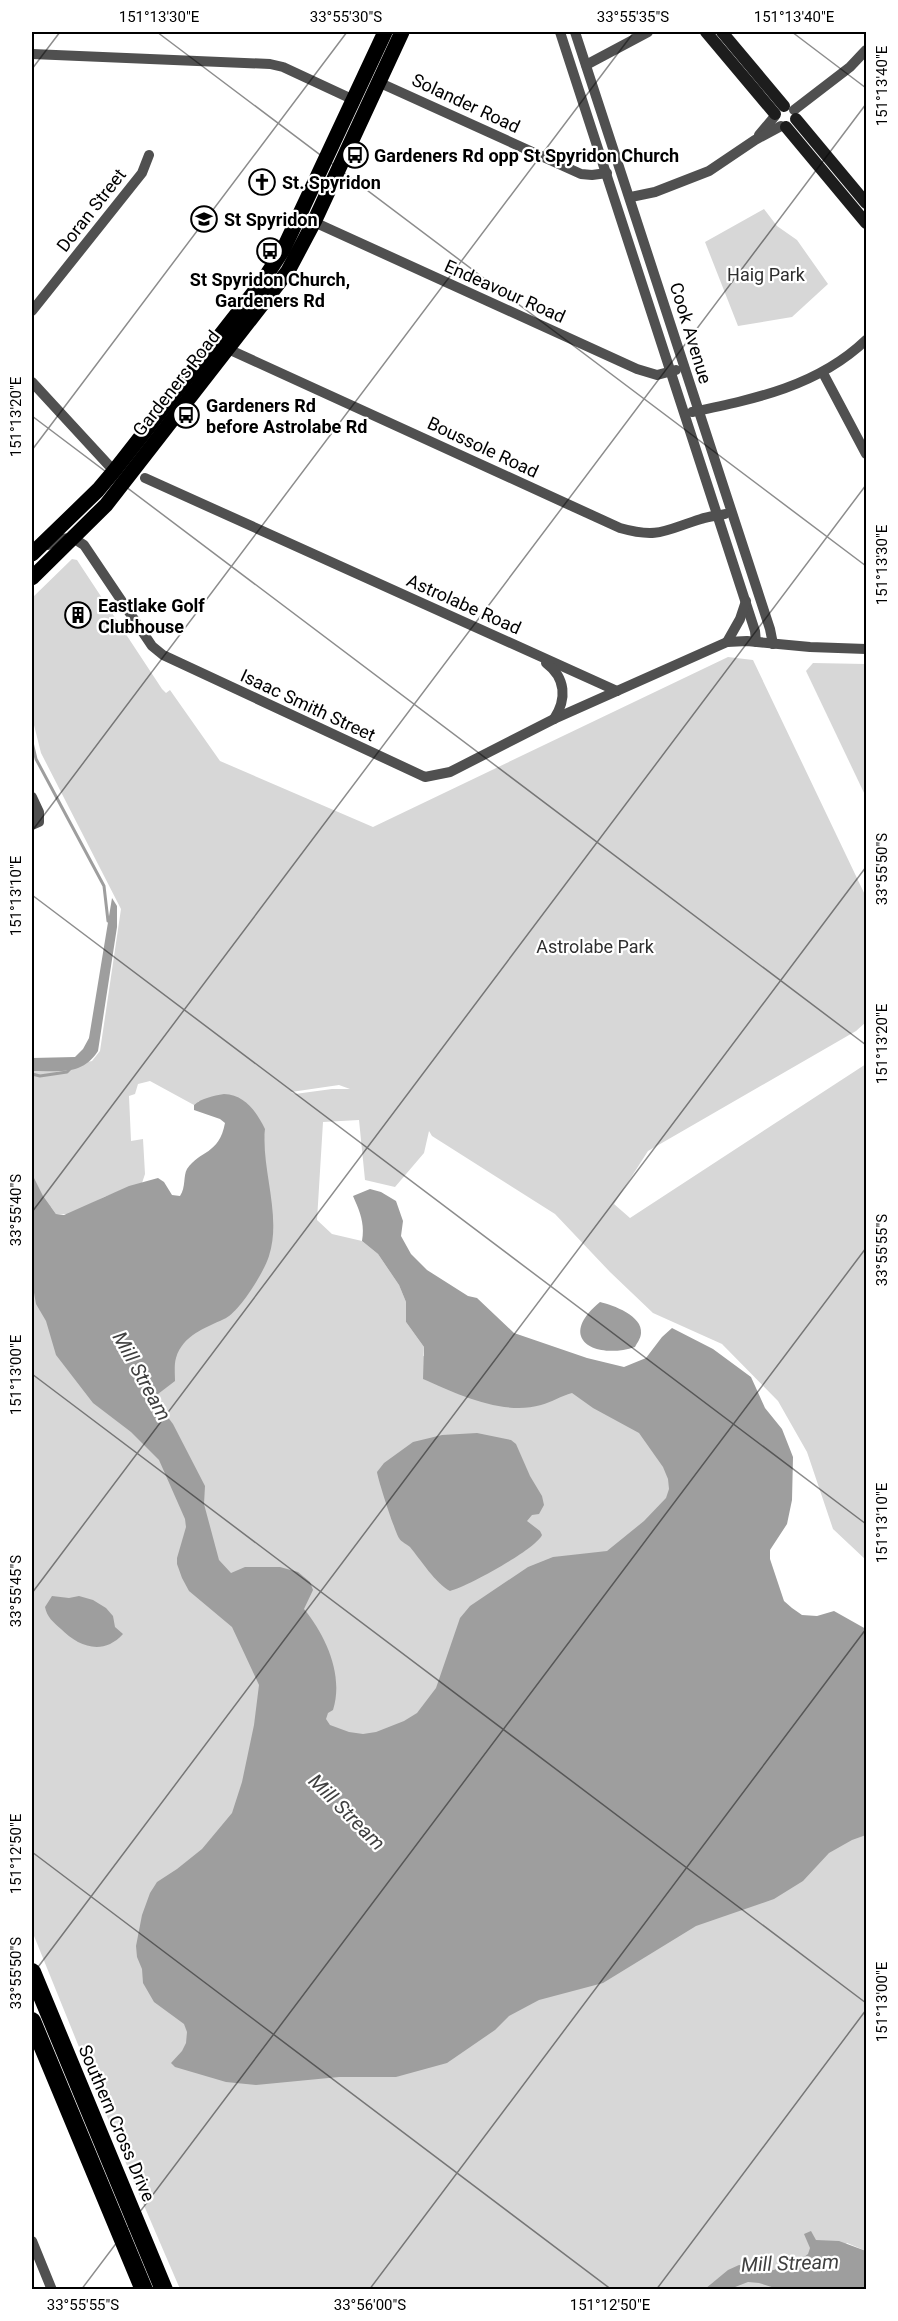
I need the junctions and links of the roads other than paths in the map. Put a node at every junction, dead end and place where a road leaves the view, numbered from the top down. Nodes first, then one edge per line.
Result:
1 (385, 32) edge
2 (402, 32) edge
3 (560, 32) edge
4 (575, 32) edge
5 (648, 32) edge
6 (706, 32) edge
7 (722, 32) edge
8 (867, 50) edge
9 (32, 54) edge
10 (586, 65) junction
11 (378, 82) junction
12 (354, 100) junction
13 (784, 117) junction
14 (149, 155) dead end
15 (607, 173) junction
16 (631, 197) junction
17 (867, 203) edge
18 (314, 222) junction
19 (867, 223) edge
20 (32, 311) edge
21 (867, 340) edge
22 (228, 349) junction
23 (685, 368) junction
24 (671, 372) junction
25 (823, 373) junction
26 (32, 381) edge
27 (698, 411) junction
28 (686, 413) junction
29 (867, 454) edge
30 (114, 471) junction
31 (145, 478) dead end
32 (731, 513) junction
33 (718, 516) junction
34 (74, 538) junction
35 (32, 554) edge
36 (32, 578) edge
37 (746, 601) junction
38 (727, 642) junction
39 (756, 642) junction
40 (773, 644) junction
41 (867, 649) edge
42 (533, 654) junction
43 (617, 691) junction
44 (554, 720) junction
45 (32, 797) edge
46 (32, 825) edge
47 (32, 1972) edge
48 (32, 2021) edge
49 (32, 2241) edge
50 (141, 2283) edge
51 (52, 2289) edge
52 (164, 2289) edge

1 - 12 main road, Gardeners Road
2 - 11 main road, Gardeners Road
3 - 15 street, Cook Avenue
4 - 10 street, Cook Avenue
5 - 10 street
6 - 13 street
7 - 13 street
8 - 13 street
9 - 12 street
10 - 16 street, Cook Avenue
11 - 15 street, Solander Road
11 - 18 main road, Gardeners Road
12 - 30 main road, Gardeners Road
13 - 16 street
13 - 17 street
13 - 19 street
14 - 20 street, Doran Street
15 - 24 street, Cook Avenue
16 - 23 street, Cook Avenue
18 - 22 main road, Gardeners Road
18 - 24 street, Endeavour Road
21 - 25 street
22 - 33 street, Boussole Road
22 - 34 main road, Gardeners Road
23 - 24 street, Endeavour Road
23 - 27 street, Cook Avenue
24 - 28 street, Cook Avenue
25 - 27 street
25 - 29 street
26 - 30 street
27 - 28 street
27 - 32 street, Cook Avenue
28 - 33 street, Cook Avenue
30 - 35 main road, Gardeners Road
31 - 42 street, Astrolabe Road
32 - 33 street, Boussole Road
32 - 40 street, Cook Avenue
33 - 37 street, Cook Avenue
34 - 35 street
34 - 36 main road, Gardeners Road
34 - 44 street, Isaac Smith Street
37 - 38 street
37 - 39 street, Cook Avenue
38 - 39 street
38 - 43 street
39 - 40 street
40 - 41 street
42 - 43 street, Astrolabe Road
42 - 44 street
43 - 44 street, Isaac Smith Street
45 - 46 street
47 - 52 highway, Southern Cross Drive
48 - 50 highway
49 - 51 street

